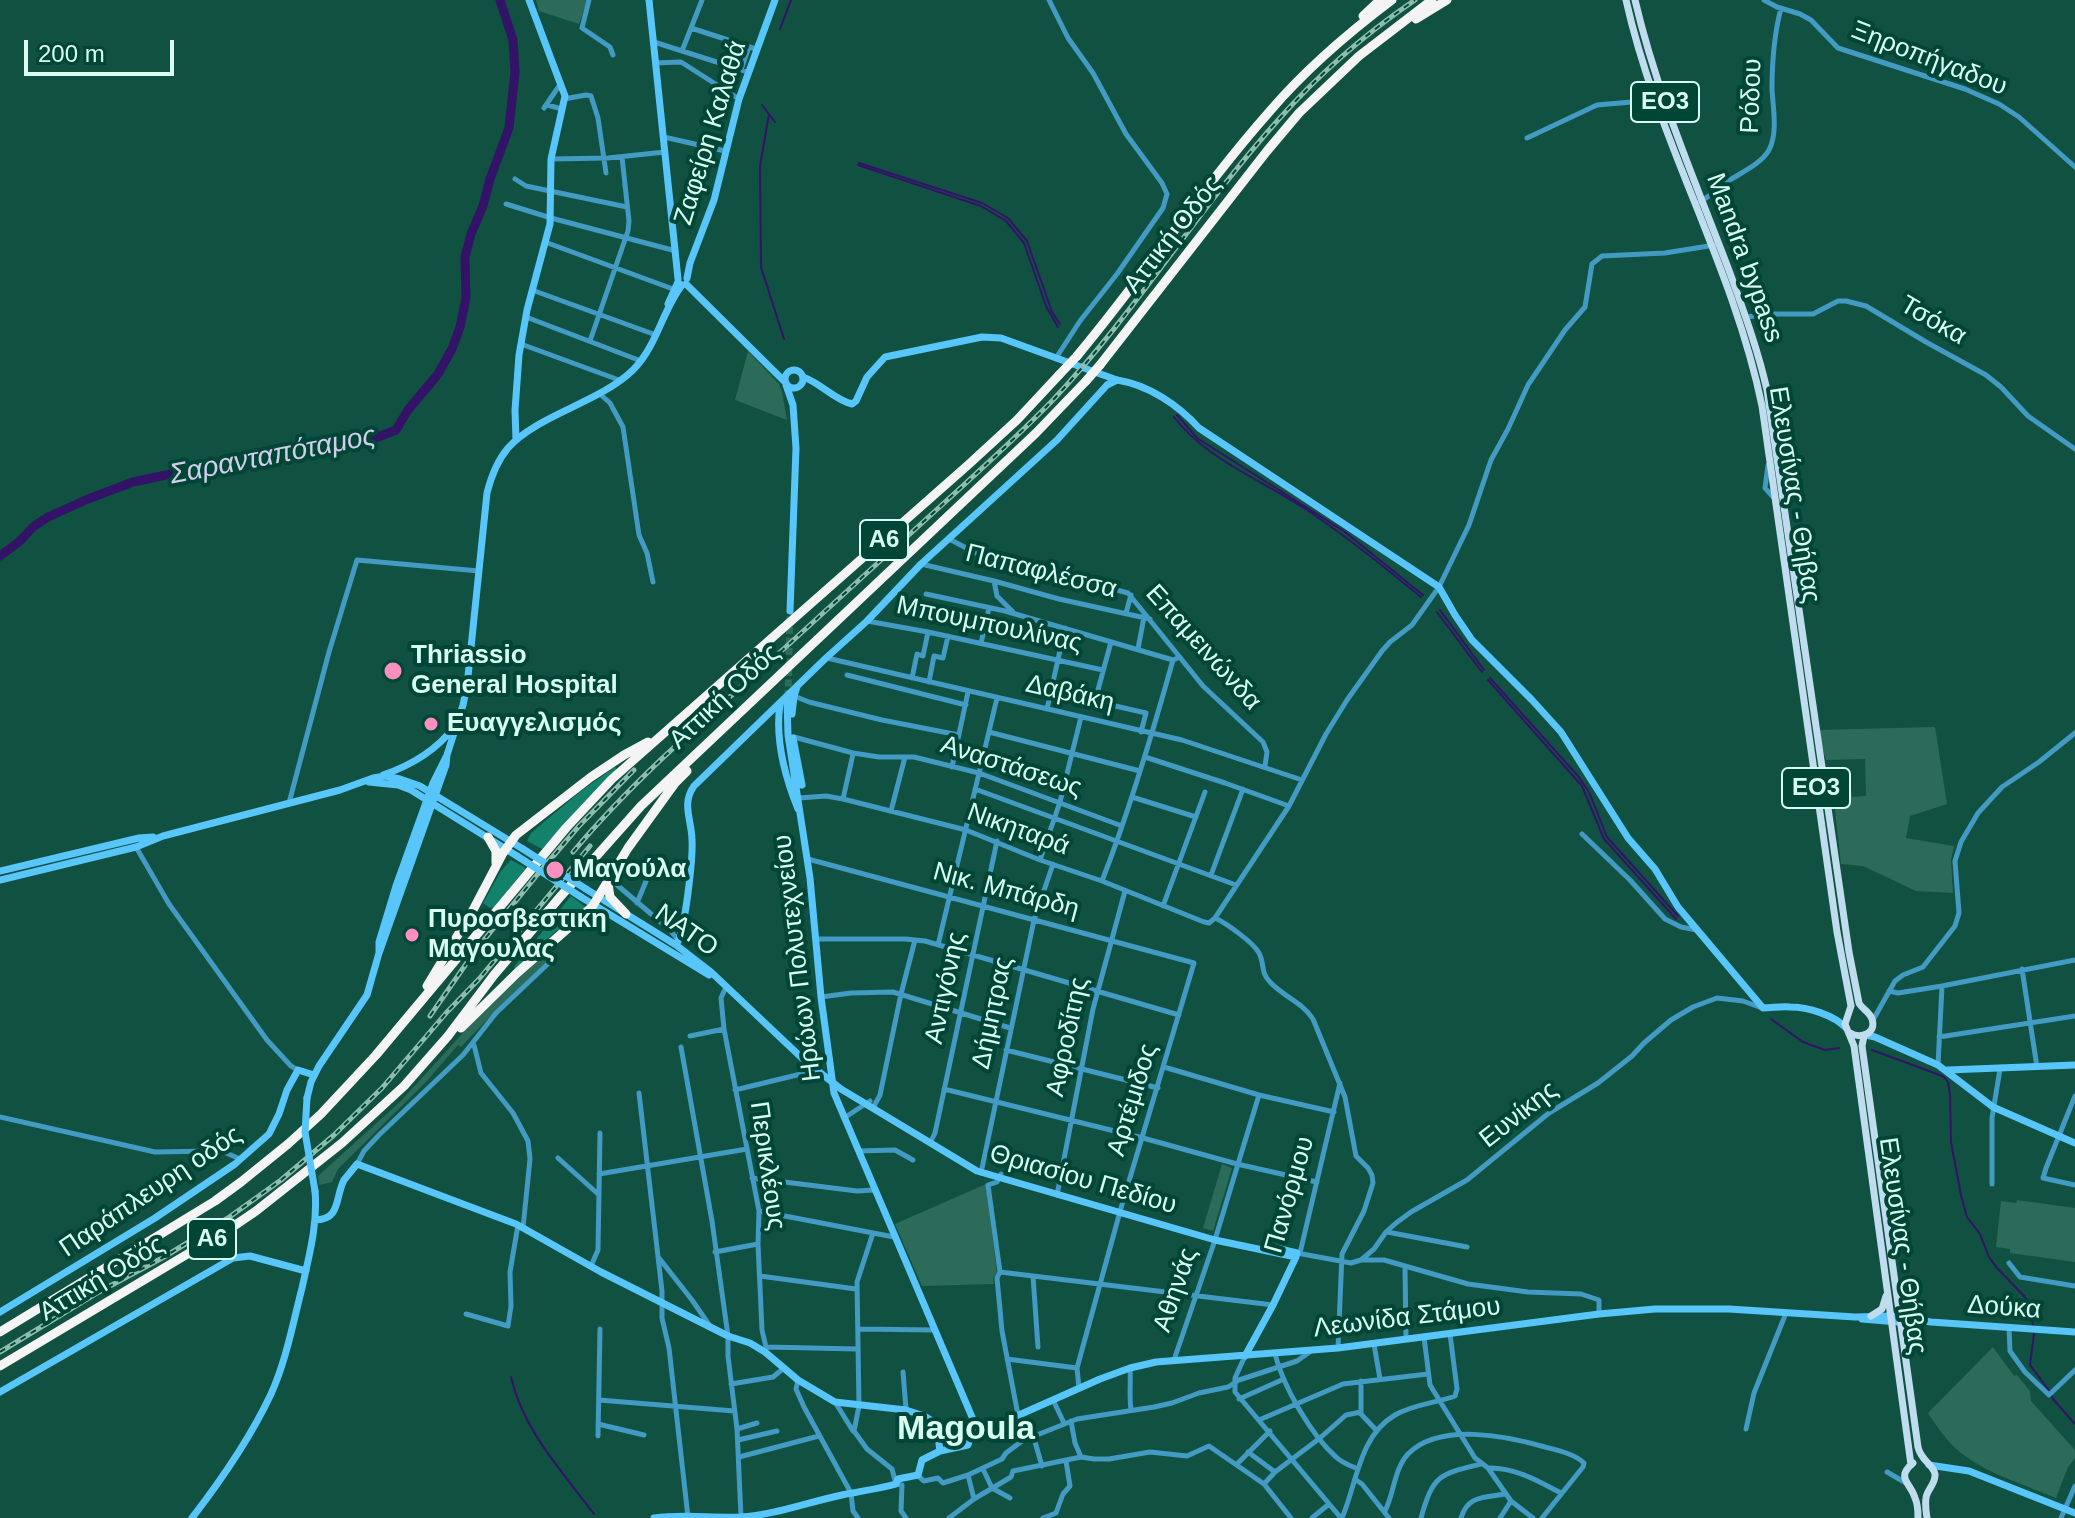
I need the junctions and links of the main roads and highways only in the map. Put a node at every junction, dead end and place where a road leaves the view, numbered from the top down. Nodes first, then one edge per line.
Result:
1 (529, 0) edge
2 (649, 0) edge
3 (775, 0) edge
4 (1380, 0) edge
5 (1392, 0) edge
6 (1432, 0) edge
7 (1447, 0) edge
8 (1626, 0) edge
9 (1635, 0) edge
10 (1387, 33) junction
11 (1348, 34) junction
12 (1698, 202) junction
13 (1715, 245) junction
14 (676, 255) junction
15 (690, 263) junction
16 (681, 282) junction
17 (766, 363) junction
18 (788, 372) junction
19 (803, 377) junction
20 (1119, 380) junction
21 (785, 383) junction
22 (799, 387) junction
23 (828, 391) junction
24 (793, 405) junction
25 (516, 440) junction
26 (790, 611) tunnel mouth
27 (798, 685) junction
28 (787, 699) junction
29 (770, 711) junction
30 (779, 718) junction
31 (458, 722) junction
32 (717, 735) junction
33 (655, 740) junction
34 (373, 778) junction
35 (356, 785) junction
36 (431, 797) junction
37 (799, 798) junction
38 (445, 810) junction
39 (427, 816) junction
40 (801, 818) junction
41 (163, 836) junction
42 (488, 837) junction
43 (508, 845) junction
44 (496, 866) junction
45 (0, 871) edge
46 (0, 880) edge
47 (613, 882) junction
48 (596, 901) junction
49 (626, 914) junction
50 (677, 943) junction
51 (379, 953) junction
52 (716, 977) junction
53 (1864, 1011) junction
54 (1849, 1014) junction
55 (1824, 1015) junction
56 (1873, 1023) junction
57 (1848, 1030) junction
58 (393, 1035) junction
59 (1865, 1035) junction
60 (448, 1036) junction
61 (1901, 1049) junction
62 (2075, 1065) edge
63 (1946, 1070) junction
64 (313, 1078) junction
65 (832, 1082) junction
66 (2075, 1143) edge
67 (315, 1216) junction
68 (1297, 1254) joint
69 (306, 1271) junction
70 (1887, 1281) junction
71 (0, 1312) edge
72 (1871, 1316) junction
73 (1855, 1317) junction
74 (1896, 1320) junction
75 (1931, 1322) junction
76 (1920, 1324) junction
77 (0, 1332) edge
78 (2075, 1332) edge
79 (1245, 1356) junction
80 (1905, 1356) junction
81 (0, 1366) edge
82 (0, 1392) edge
83 (936, 1423) junction
84 (975, 1424) junction
85 (940, 1451) junction
86 (1928, 1464) junction
87 (1909, 1466) junction
88 (1960, 1468) junction
89 (1932, 1485) junction
90 (1908, 1486) junction
91 (2075, 1513) edge
92 (786, 1514) edge
93 (192, 1518) edge
94 (654, 1518) edge
95 (688, 1518) edge
96 (741, 1518) edge
97 (1918, 1518) edge
98 (1927, 1518) edge

1 - 25 main road
2 - 14 main road
3 - 15 main road, Ζαφείρη Καλαθά
4 - 11 highway
5 - 11 highway, Αττική Οδός / Α6
6 - 10 highway, Αττική Οδός / Α6
7 - 10 highway
8 - 12 main road, ΕΟ3
9 - 12 main road, Mandra bypass / ΕΟ3
10 - 32 highway, Αττική Οδός / Α6, bridge
11 - 33 highway, Αττική Οδός / Α6, bridge
12 - 13 main road, Mandra bypass / ΕΟ3
13 - 53 main road, Mandra bypass / ΕΟ3
13 - 54 main road, Ελευσίνας - Θήβας / ΕΟ3
14 - 15 main road
14 - 16 main road
15 - 16 main road, Ζαφείρη Καλαθά
16 - 17 main road
16 - 25 main road, Ζαφείρη Καλαθά
17 - 18 main road
17 - 21 main road
18 - 19 main road
18 - 21 main road
19 - 22 main road
19 - 23 main road
20 - 23 main road
20 - 27 main road
20 - 55 main road
21 - 22 main road
21 - 24 main road
22 - 23 main road
22 - 24 main road
24 - 26 main road
25 - 31 main road
27 - 28 main road
27 - 28 main road
28 - 29 main road
28 - 30 main road
28 - 37 main road, Ηρώων Πολυτεχνείου
28 - 37 main road
29 - 30 main road
29 - 50 main road
30 - 40 main road
31 - 34 main road
31 - 36 main road
32 - 47 highway
32 - 60 highway, Αττική Οδός / Α6
33 - 43 highway
33 - 58 highway, Αττική Οδός / Α6
34 - 35 main road, ΝΑΤΟ
34 - 36 main road, ΝΑΤΟ
35 - 36 main road, ΝΑΤΟ
35 - 41 main road, ΝΑΤΟ
36 - 38 main road, ΝΑΤΟ
36 - 39 main road
36 - 43 main road, ΝΑΤΟ
36 - 51 main road
37 - 40 main road, Ηρώων Πολυτεχνείου
38 - 39 main road
38 - 42 main road, ΝΑΤΟ
39 - 51 main road
40 - 65 main road, Ηρώων Πολυτεχνείου
41 - 45 main road, ΝΑΤΟ
41 - 46 main road, ΝΑΤΟ
42 - 43 main road, ΝΑΤΟ
42 - 44 highway
43 - 44 highway
43 - 48 main road, ΝΑΤΟ, bridge
43 - 48 main road, ΝΑΤΟ, bridge
44 - 58 highway
47 - 48 highway
47 - 49 highway
48 - 49 main road, ΝΑΤΟ
48 - 52 main road, ΝΑΤΟ
48 - 60 highway
49 - 50 main road, ΝΑΤΟ
50 - 52 main road, ΝΑΤΟ
51 - 64 main road
52 - 65 main road, Θριασίου Πεδίου
53 - 54 main road
53 - 56 main road, ΕΟ3
54 - 55 main road
54 - 57 main road, Ελευσίνας - Θήβας / ΕΟ3
55 - 57 main road
56 - 59 main road
56 - 61 main road
57 - 59 main road
57 - 70 main road, Ελευσίνας - Θήβας / ΕΟ3
58 - 77 highway, Αττική Οδός / Α6
59 - 61 main road
59 - 74 main road, Ελευσίνας - Θήβας / ΕΟ3
60 - 81 highway, Αττική Οδός / Α6
61 - 63 main road
62 - 63 main road
63 - 66 main road
64 - 67 main road, bridge
64 - 71 main road, Παράπλευρη οδός
65 - 68 main road, Θριασίου Πεδίου
65 - 84 main road, Ηρώων Πολυτεχνείου
67 - 69 main road
67 - 83 main road
68 - 79 main road, Πανόρμου
69 - 82 main road
69 - 93 main road
70 - 72 main road
70 - 74 main road, Ελευσίνας - Θήβας / ΕΟ3
72 - 73 main road, Λεωνίδα Στάμου
72 - 74 main road, Λεωνίδα Στάμου
73 - 74 main road, Λεωνίδα Στάμου
73 - 79 main road, Λεωνίδα Στάμου
74 - 75 main road, Δούκα
74 - 76 main road, Δούκα
74 - 80 main road, Ελευσίνας - Θήβας / ΕΟ3
74 - 87 main road, Ελευσίνας - Θήβας / ΕΟ3
75 - 76 main road, Δούκα
75 - 78 main road, Δούκα
76 - 80 main road
79 - 84 main road, Λεωνίδα Στάμου
80 - 86 main road, Ελευσίνας - Θήβας / ΕΟ3
83 - 84 main road, Λεωνίδα Στάμου
83 - 85 main road
84 - 85 main road
85 - 92 main road
86 - 87 main road
86 - 88 main road
86 - 89 main road, Ελευσίνας - Θήβας / ΕΟ3
87 - 90 main road, Ελευσίνας - Θήβας / ΕΟ3
88 - 89 main road
88 - 91 main road
89 - 90 main road
89 - 98 main road, Ελευσίνας - Θήβας / ΕΟ3
90 - 97 main road, Ελευσίνας - Θήβας / ΕΟ3
92 - 96 main road
94 - 95 main road
95 - 96 main road

